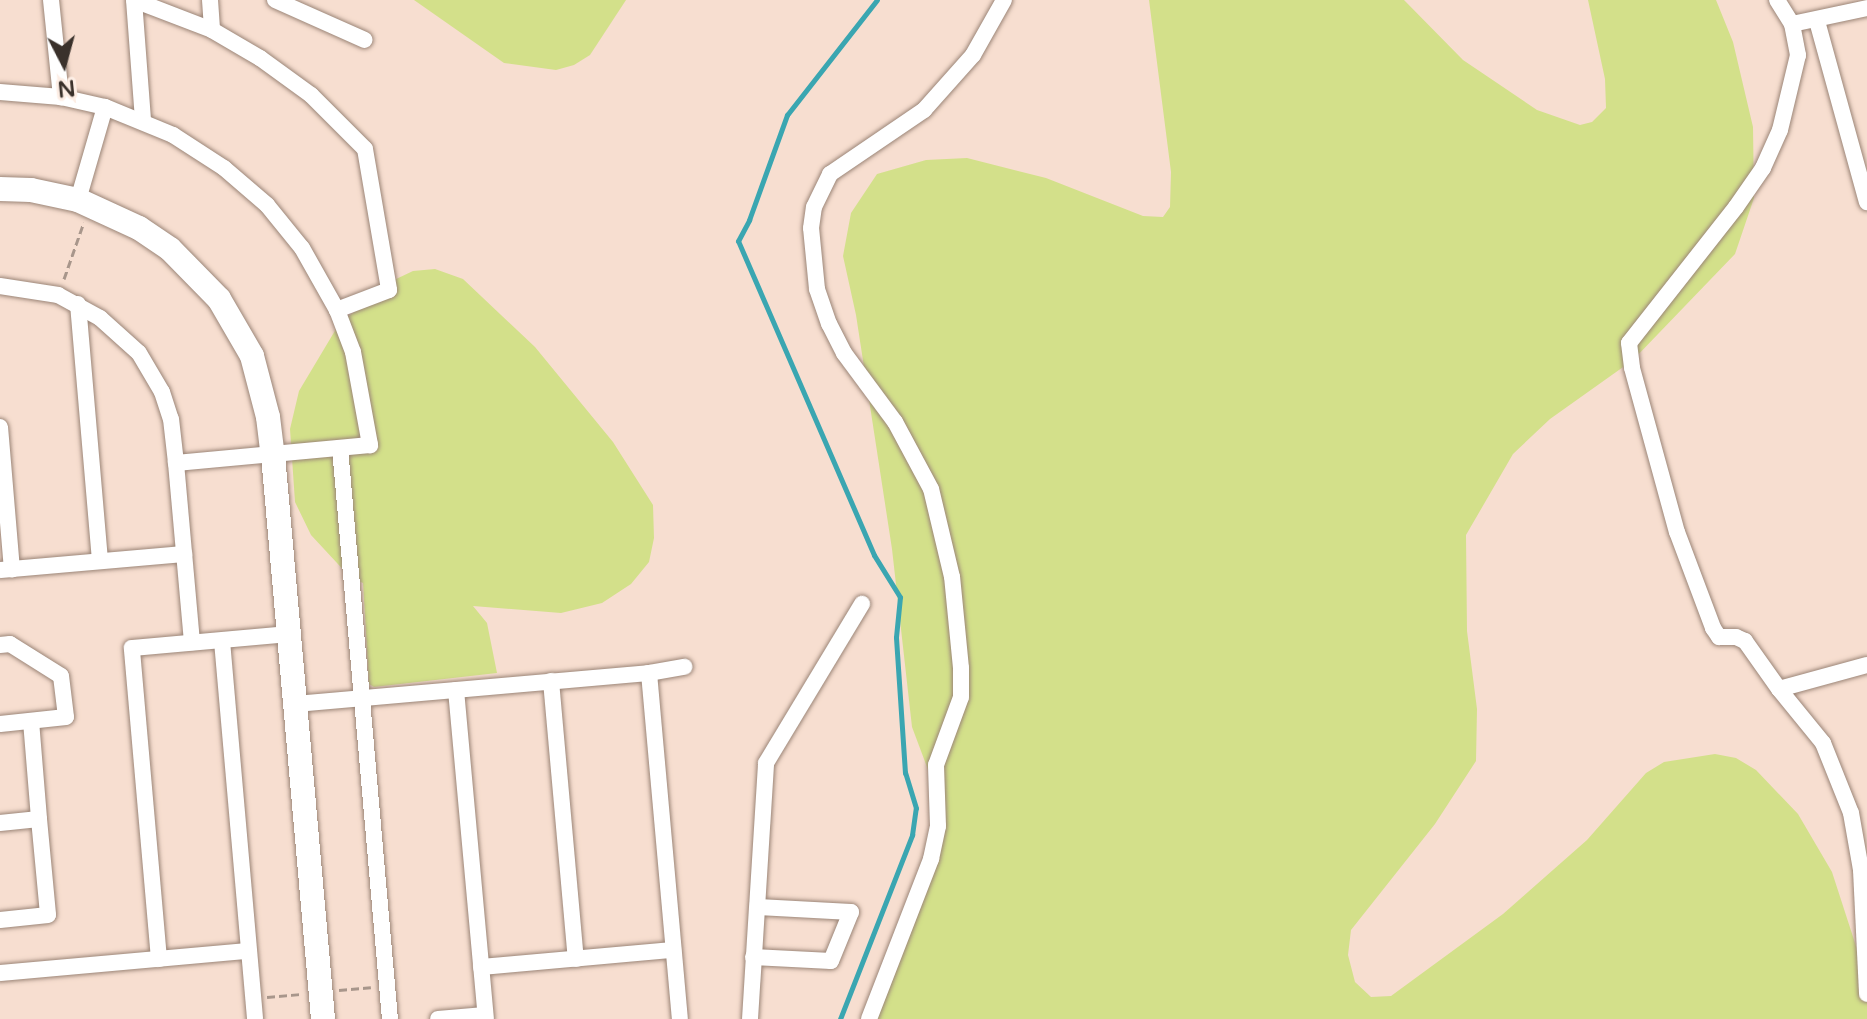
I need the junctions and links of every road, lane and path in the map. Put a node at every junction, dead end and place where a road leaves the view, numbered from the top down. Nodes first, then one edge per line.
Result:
1 (51, 0) edge
2 (134, 0) edge
3 (210, 0) edge
4 (275, 0) edge
5 (1004, 0) edge
6 (1777, 0) edge
7 (1867, 8) edge
8 (1817, 21) junction
9 (1792, 24) junction
10 (212, 30) junction
11 (365, 40) dead end
12 (0, 92) edge
13 (61, 97) junction
14 (105, 107) junction
15 (143, 121) junction
16 (0, 189) edge
17 (84, 202) junction
18 (1867, 202) edge
19 (0, 286) edge
20 (58, 295) junction
21 (78, 304) junction
22 (337, 310) junction
23 (0, 427) edge
24 (340, 448) junction
25 (273, 455) junction
26 (176, 463) junction
27 (184, 554) junction
28 (100, 561) junction
29 (6, 569) edge
30 (862, 604) dead end
31 (289, 634) junction
32 (222, 641) junction
33 (192, 642) junction
34 (0, 645) edge
35 (1867, 665) edge
36 (684, 667) dead end
37 (649, 673) junction
38 (551, 681) junction
39 (1779, 689) junction
40 (456, 690) junction
41 (362, 699) junction
42 (295, 704) junction
43 (31, 721) junction
44 (0, 724) edge
45 (39, 819) junction
46 (0, 823) edge
47 (758, 907) junction
48 (0, 920) edge
49 (673, 950) junction
50 (248, 951) junction
51 (753, 957) junction
52 (159, 959) junction
53 (576, 959) junction
54 (481, 967) junction
55 (0, 973) edge
56 (1867, 994) edge
57 (486, 1017) edge
58 (255, 1019) edge
59 (323, 1019) edge
60 (390, 1019) edge
61 (438, 1019) edge
62 (680, 1019) edge
63 (750, 1019) edge
64 (869, 1019) edge

1 - 13 street
2 - 10 street
2 - 15 street
3 - 10 street
4 - 11 street
5 - 64 street
6 - 9 street
7 - 8 street
8 - 9 street
8 - 18 street
9 - 39 street
10 - 22 street
12 - 13 street
13 - 14 street
14 - 15 street
14 - 17 street
15 - 22 street
16 - 17 street
17 - 20 path
17 - 25 street
19 - 20 street
20 - 21 street
21 - 26 street
21 - 28 street
22 - 24 street
23 - 29 street
24 - 25 street
24 - 41 street
25 - 26 street
25 - 31 street
26 - 27 street
27 - 28 street
27 - 33 street
28 - 29 street
30 - 47 street
31 - 32 street
31 - 42 street
32 - 33 street
32 - 50 street
33 - 52 street
34 - 43 street
35 - 39 street
36 - 37 street
37 - 38 street
37 - 49 street
38 - 40 street
38 - 53 street
39 - 56 street
40 - 41 street
40 - 54 street
41 - 42 street
41 - 60 street
42 - 59 street
43 - 44 street
43 - 45 street
45 - 46 street
45 - 48 street
47 - 51 street
47 - 51 street
49 - 53 street
49 - 62 street
50 - 52 street
50 - 58 street
51 - 63 street
52 - 55 street
53 - 54 street
54 - 57 street
57 - 61 street

